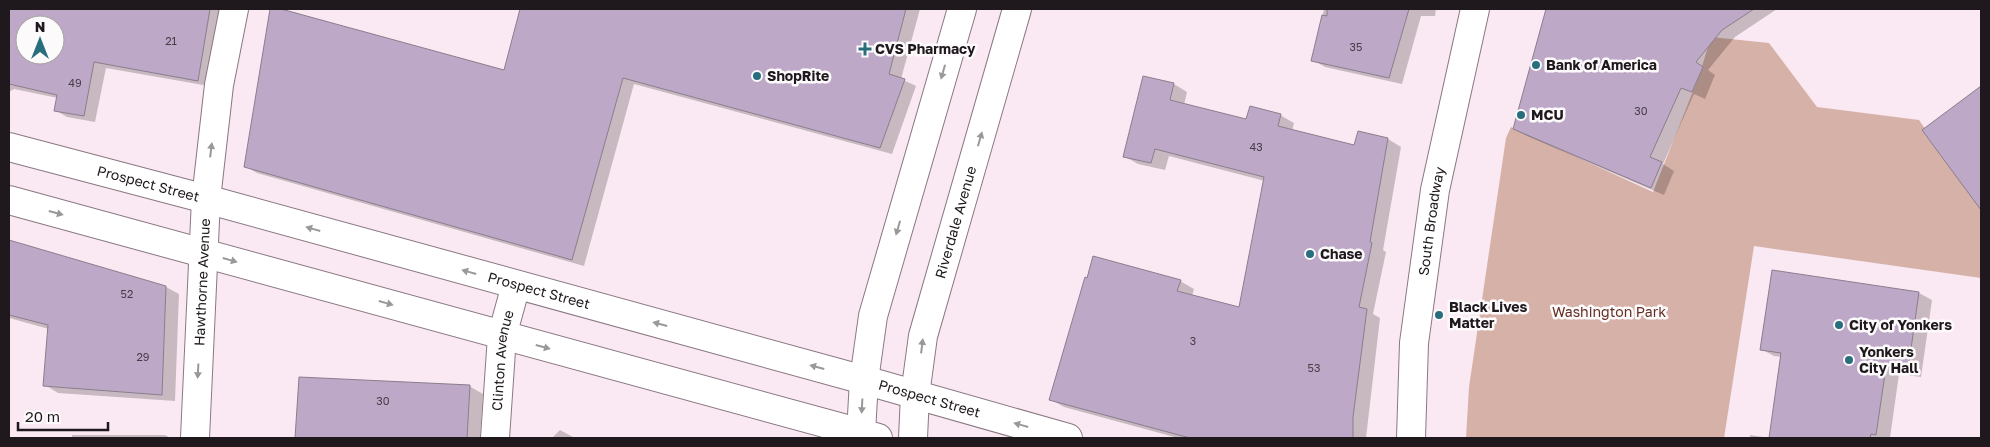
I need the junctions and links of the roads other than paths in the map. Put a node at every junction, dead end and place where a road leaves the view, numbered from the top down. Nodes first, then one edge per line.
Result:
1 (234, 9) edge
2 (962, 9) edge
3 (1017, 9) edge
4 (1475, 9) edge
5 (9, 147) edge
6 (206, 199) junction
7 (9, 200) edge
8 (203, 252) junction
9 (516, 285) junction
10 (502, 336) junction
11 (864, 380) junction
12 (915, 395) junction
13 (869, 436) edge
14 (195, 438) edge
15 (495, 438) edge
16 (913, 438) edge
17 (1068, 438) edge
18 (1411, 438) edge

6 -> 1 street, Hawthorne Avenue
2 -> 11 street
12 -> 3 street, Riverdale Avenue
4 - 18 street, South Broadway
5 - 6 street, Prospect Street
6 - 8 street, Hawthorne Avenue
9 -> 6 street, Prospect Street
7 -> 8 street
8 -> 10 street
8 -> 14 street, Hawthorne Avenue
9 - 10 street, Clinton Avenue
11 -> 9 street, Prospect Street
10 -> 13 street
10 - 15 street, Clinton Avenue
11 - 12 street, Prospect Street
11 -> 13 street
12 - 16 street, Riverdale Avenue
17 -> 12 street, Prospect Street

